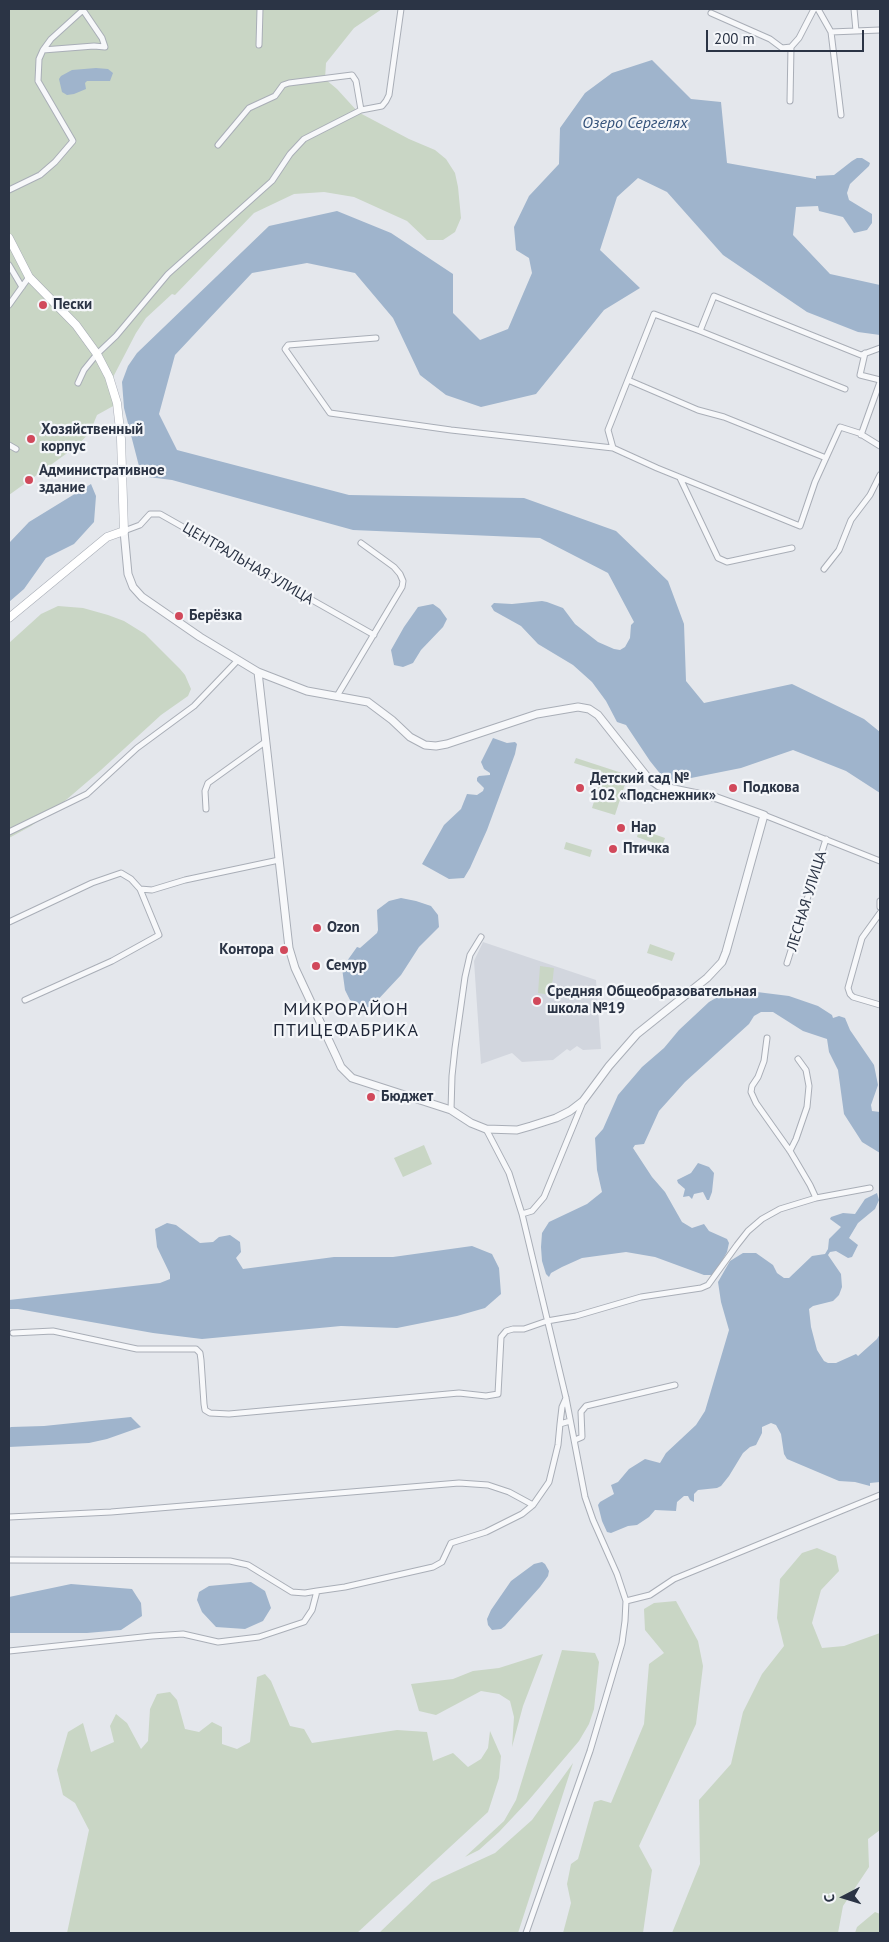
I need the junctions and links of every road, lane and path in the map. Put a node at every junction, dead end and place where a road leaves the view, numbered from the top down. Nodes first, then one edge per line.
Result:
1 (84, 9) edge
2 (260, 9) edge
3 (401, 9) edge
4 (816, 9) edge
5 (854, 9) edge
6 (711, 13) dead end
7 (880, 30) edge
8 (856, 31) junction
9 (831, 32) junction
10 (259, 45) dead end
11 (791, 47) junction
12 (44, 50) junction
13 (790, 101) dead end
14 (361, 110) junction
15 (841, 115) dead end
16 (218, 145) dead end
17 (9, 190) edge
18 (9, 238) edge
19 (9, 265) edge
20 (29, 277) junction
21 (22, 287) junction
22 (9, 305) edge
23 (700, 331) junction
24 (376, 338) dead end
25 (880, 348) edge
26 (865, 353) junction
27 (97, 354) junction
28 (628, 380) junction
29 (880, 381) edge
30 (78, 384) dead end
31 (845, 389) dead end
32 (861, 435) junction
33 (9, 445) edge
34 (880, 446) edge
35 (613, 448) junction
36 (16, 449) dead end
37 (826, 458) junction
38 (880, 476) edge
39 (680, 478) junction
40 (124, 531) junction
41 (361, 544) dead end
42 (792, 548) dead end
43 (824, 570) dead end
44 (9, 618) edge
45 (374, 635) junction
46 (238, 660) junction
47 (258, 672) junction
48 (337, 696) junction
49 (265, 742) junction
50 (206, 809) dead end
51 (764, 815) junction
52 (9, 832) edge
53 (826, 839) junction
54 (279, 860) junction
55 (880, 861) edge
56 (140, 889) junction
57 (880, 901) edge
58 (880, 907) edge
59 (880, 914) edge
60 (9, 922) edge
61 (481, 937) dead end
62 (787, 963) dead end
63 (25, 1000) dead end
64 (880, 1005) edge
65 (767, 1038) dead end
66 (798, 1059) dead end
67 (583, 1101) junction
68 (451, 1110) junction
69 (486, 1129) junction
70 (790, 1151) junction
71 (870, 1188) dead end
72 (816, 1198) junction
73 (522, 1214) junction
74 (547, 1321) junction
75 (13, 1333) dead end
76 (675, 1385) dead end
77 (566, 1398) junction
78 (570, 1421) junction
79 (560, 1424) junction
80 (575, 1440) junction
81 (880, 1495) edge
82 (533, 1506) junction
83 (9, 1517) edge
84 (9, 1560) edge
85 (317, 1591) junction
86 (626, 1601) junction
87 (9, 1650) edge
88 (526, 1933) edge

1 - 12 street
1 - 12 street
2 - 10 street
3 - 14 street
4 - 9 street
4 - 11 street
5 - 8 street
6 - 11 street
7 - 8 street
8 - 9 street
9 - 15 street
11 - 13 street
12 - 17 street
14 - 16 street
14 - 27 street
18 - 20 main road
19 - 21 street
20 - 21 street
20 - 27 main road
21 - 22 street
23 - 26 street
23 - 28 street
23 - 31 street
24 - 35 street
25 - 26 street
26 - 29 street
27 - 30 street
27 - 40 main road
28 - 35 street
28 - 37 street
29 - 32 street
32 - 34 street
32 - 37 street
33 - 36 street
35 - 39 street
37 - 39 street
38 - 43 street
39 - 42 street
40 - 44 main road
40 - 45 street, ЦЕНТРАЛЬНАЯ УЛИЦА
40 - 46 street
41 - 45 street
45 - 48 street
46 - 47 street
46 - 52 street
47 - 48 street
47 - 49 street
48 - 51 street
49 - 50 street
49 - 54 street
51 - 53 street
51 - 67 street
53 - 55 street
53 - 62 street, ЛЕСНАЯ УЛИЦА
54 - 56 street
54 - 68 street
56 - 60 street
56 - 63 street
57 - 58 street
59 - 64 street
61 - 68 street
65 - 70 street
66 - 70 street
67 - 69 street
67 - 73 street
68 - 69 street
69 - 73 street
70 - 72 street
71 - 72 street
72 - 74 street
73 - 74 street
74 - 75 street
74 - 77 street
76 - 80 street
77 - 78 street
77 - 79 street
78 - 79 street
78 - 80 street
79 - 82 street
80 - 86 street
81 - 86 street
82 - 83 street
82 - 85 street
84 - 85 street
85 - 87 street
86 - 88 street

